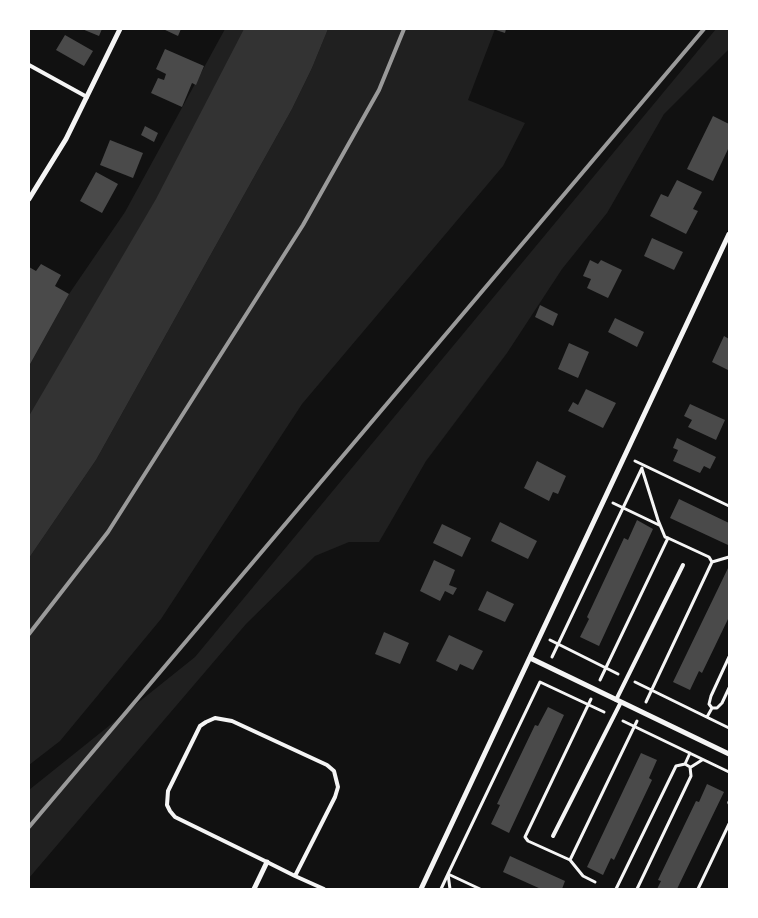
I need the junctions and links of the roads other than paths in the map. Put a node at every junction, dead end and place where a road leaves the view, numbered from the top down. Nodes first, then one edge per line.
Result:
1 (120, 29) edge
2 (29, 65) edge
3 (87, 97) junction
4 (29, 199) edge
5 (729, 234) edge
6 (683, 565) dead end
7 (530, 658) junction
8 (618, 701) junction
9 (729, 754) edge
10 (553, 836) dead end
11 (267, 862) junction
12 (295, 876) junction
13 (254, 889) edge
14 (324, 889) edge
15 (421, 889) edge

1 - 3 street
2 - 3 lane
3 - 4 street
5 - 7 street
6 - 8 lane
7 - 8 street
7 - 15 street
8 - 9 street
8 - 10 lane
11 - 12 lane
11 - 12 lane
11 - 13 street
12 - 14 lane

